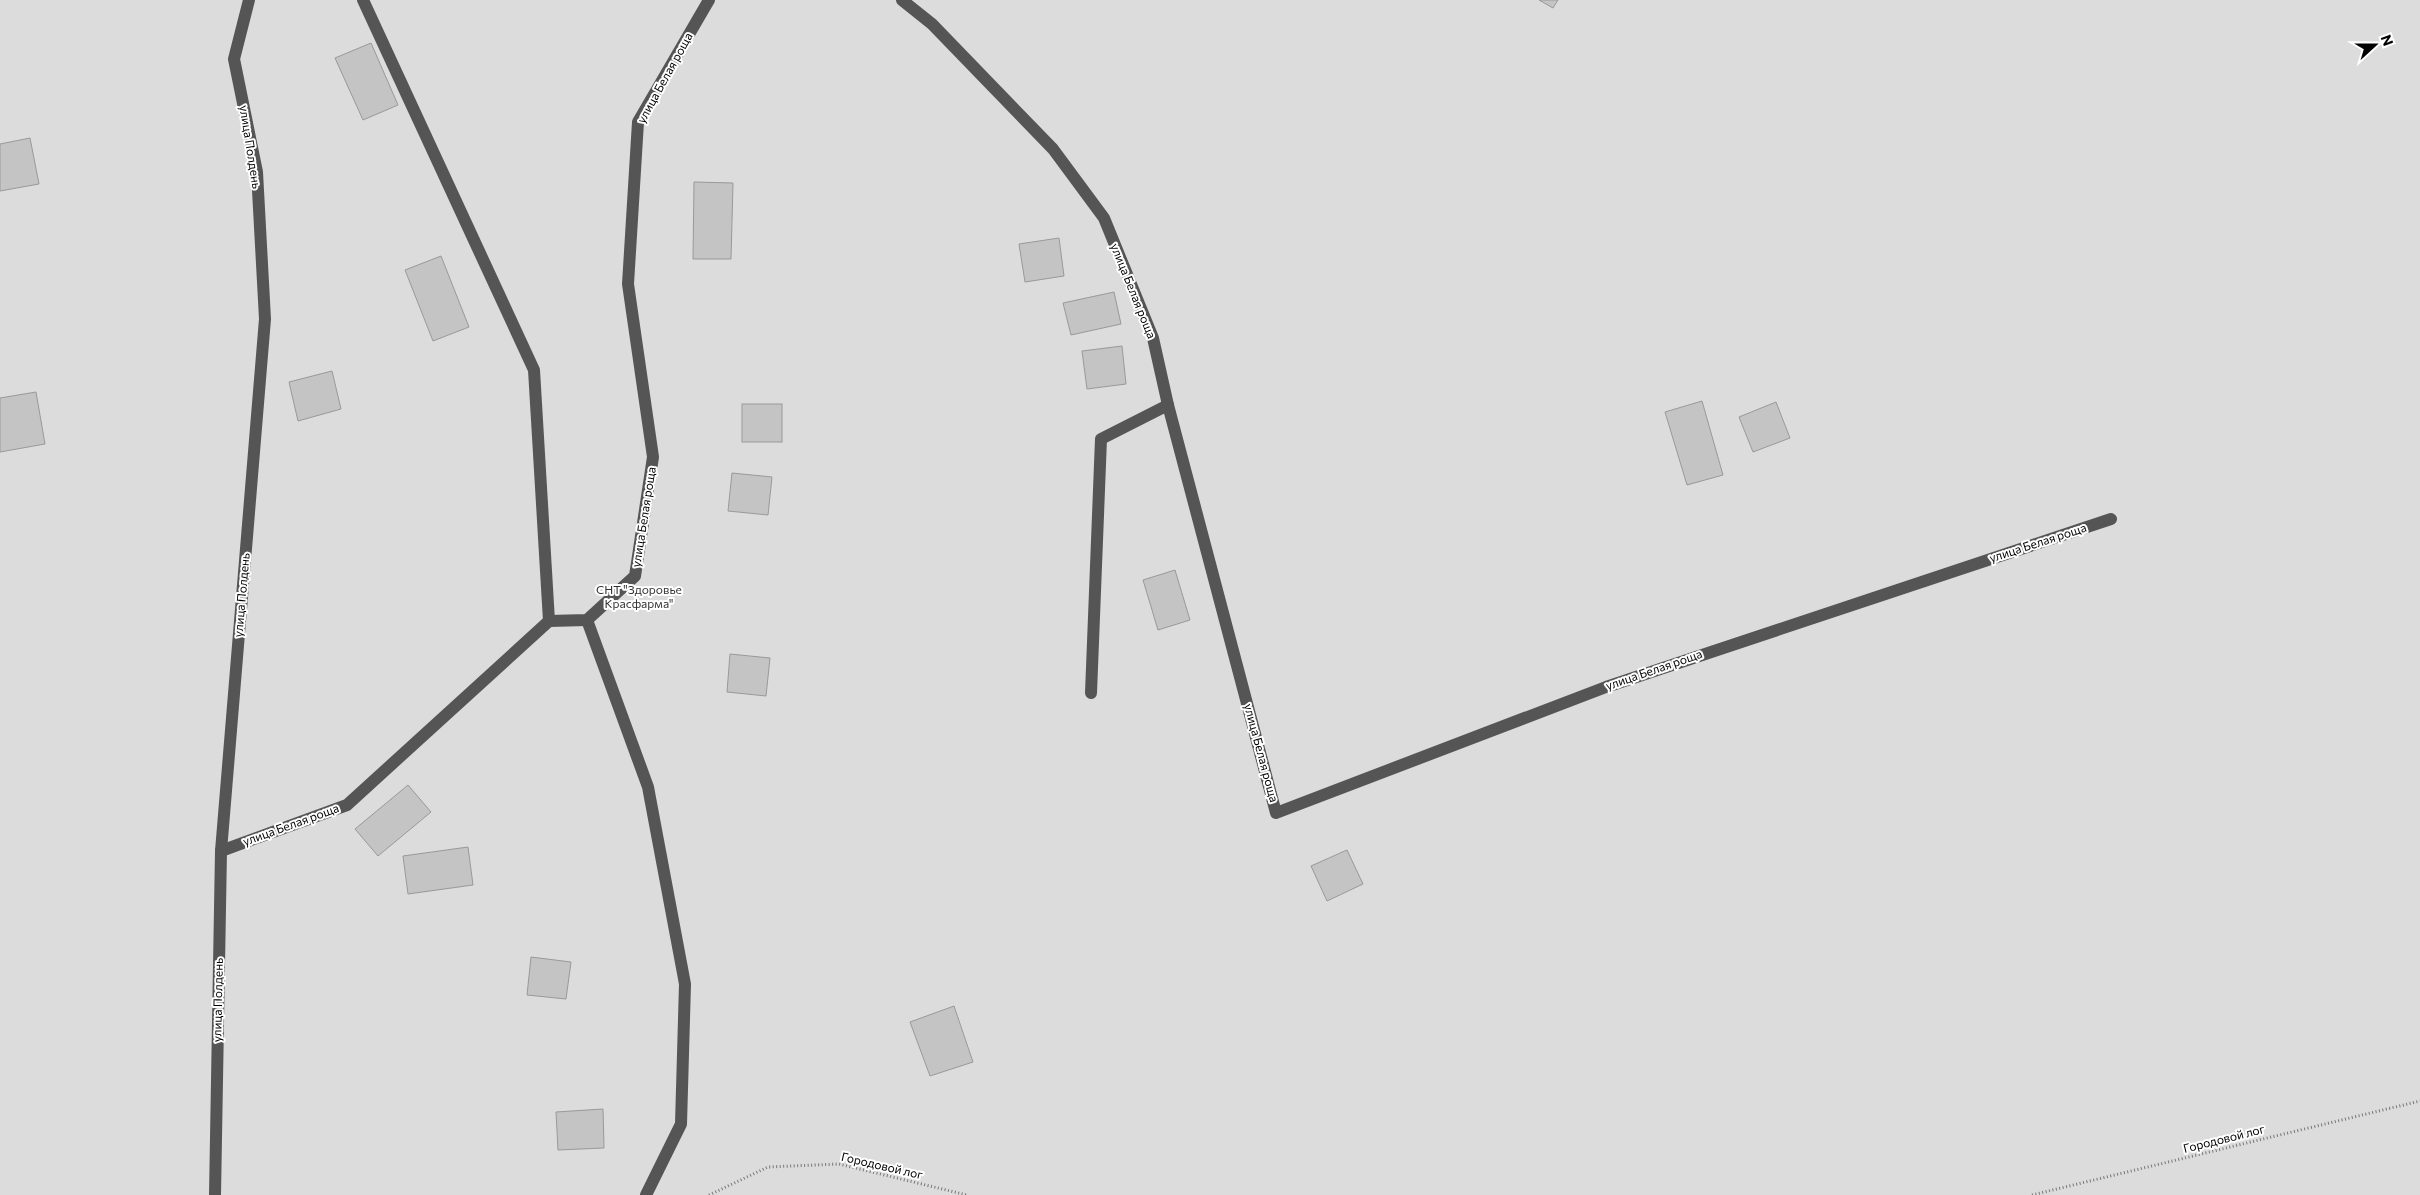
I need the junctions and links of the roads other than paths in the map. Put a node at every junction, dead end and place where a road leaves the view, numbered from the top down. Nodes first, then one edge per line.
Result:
1 (249, 0) edge
2 (363, 0) edge
3 (710, 0) edge
4 (902, 0) edge
5 (1168, 405) junction
6 (2111, 520) dead end
7 (587, 620) junction
8 (549, 621) junction
9 (1090, 693) dead end
10 (221, 850) junction
11 (215, 1195) edge
12 (646, 1195) edge

1 - 10 street, улица Полдень
2 - 8 street
3 - 7 street, улица Белая роща
4 - 5 street, улица Белая роща
5 - 6 street, улица Белая роща
5 - 9 street
7 - 8 street
7 - 12 street
8 - 10 street, улица Белая роща
10 - 11 street, улица Полдень

